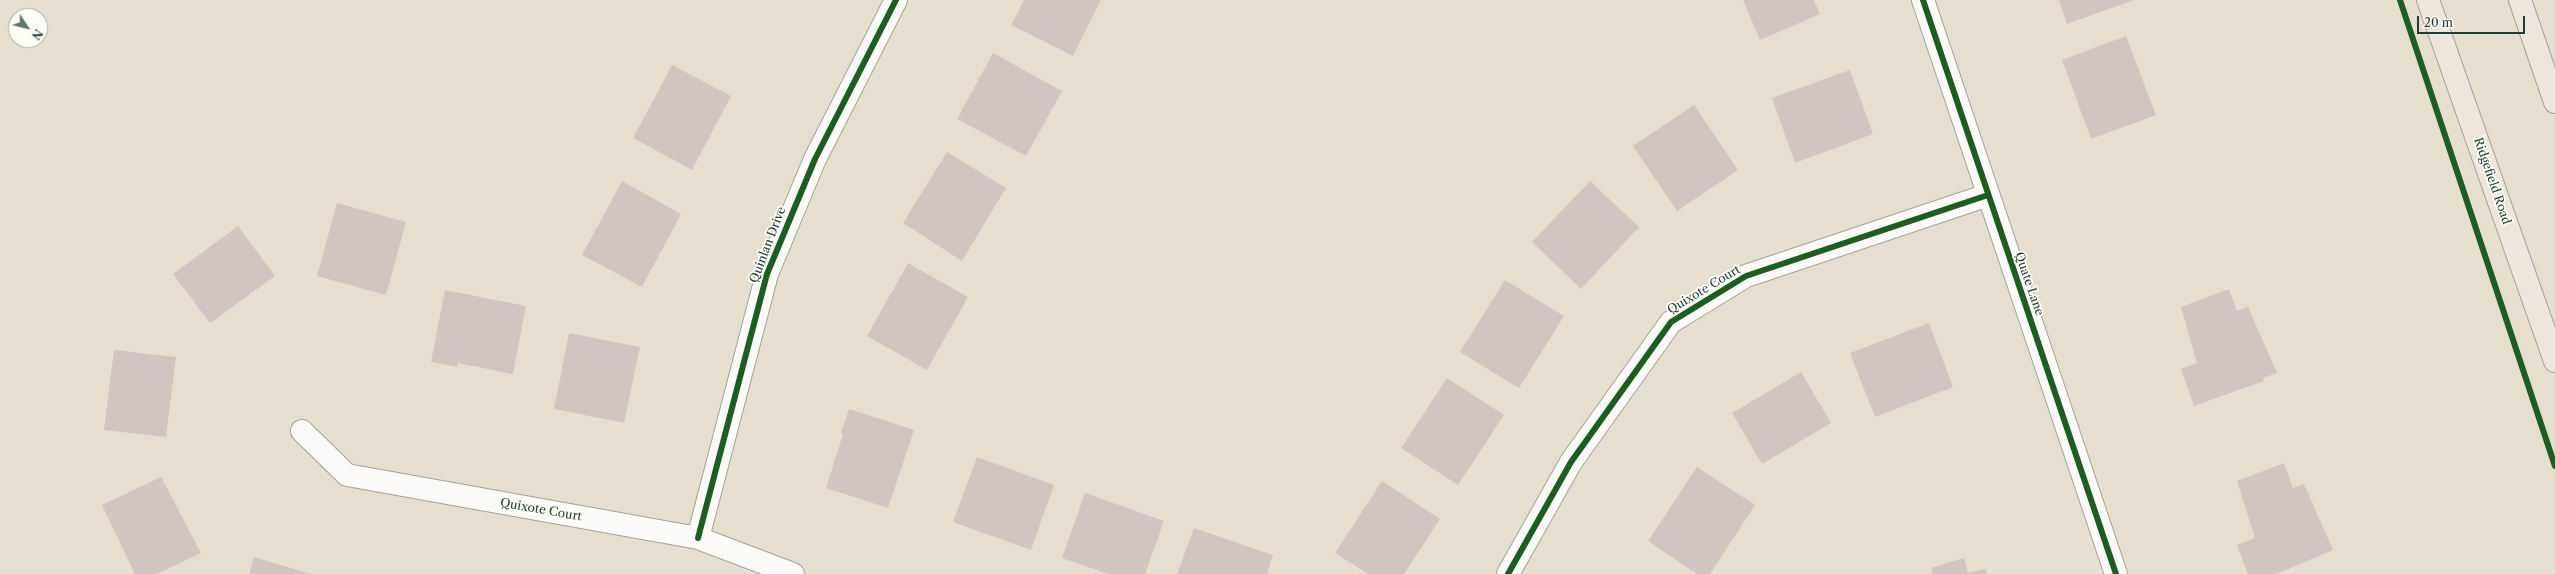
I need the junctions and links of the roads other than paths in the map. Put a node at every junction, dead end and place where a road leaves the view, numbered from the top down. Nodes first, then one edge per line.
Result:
1 (896, 0) edge
2 (1923, 0) edge
3 (2428, 0) edge
4 (2520, 0) edge
5 (2555, 102) edge
6 (1988, 195) junction
7 (2555, 361) edge
8 (302, 432) dead end
9 (698, 538) junction
10 (793, 574) edge
11 (1508, 574) edge
12 (2116, 574) edge

1 - 9 street, Quinlan Drive
2 - 6 street, Quate Lane
3 - 7 main road, Ridgefield Road
4 - 5 main road
6 - 11 street, Quixote Court
6 - 12 street, Quate Lane
8 - 9 street, Quixote Court
9 - 10 street, Quixote Court

